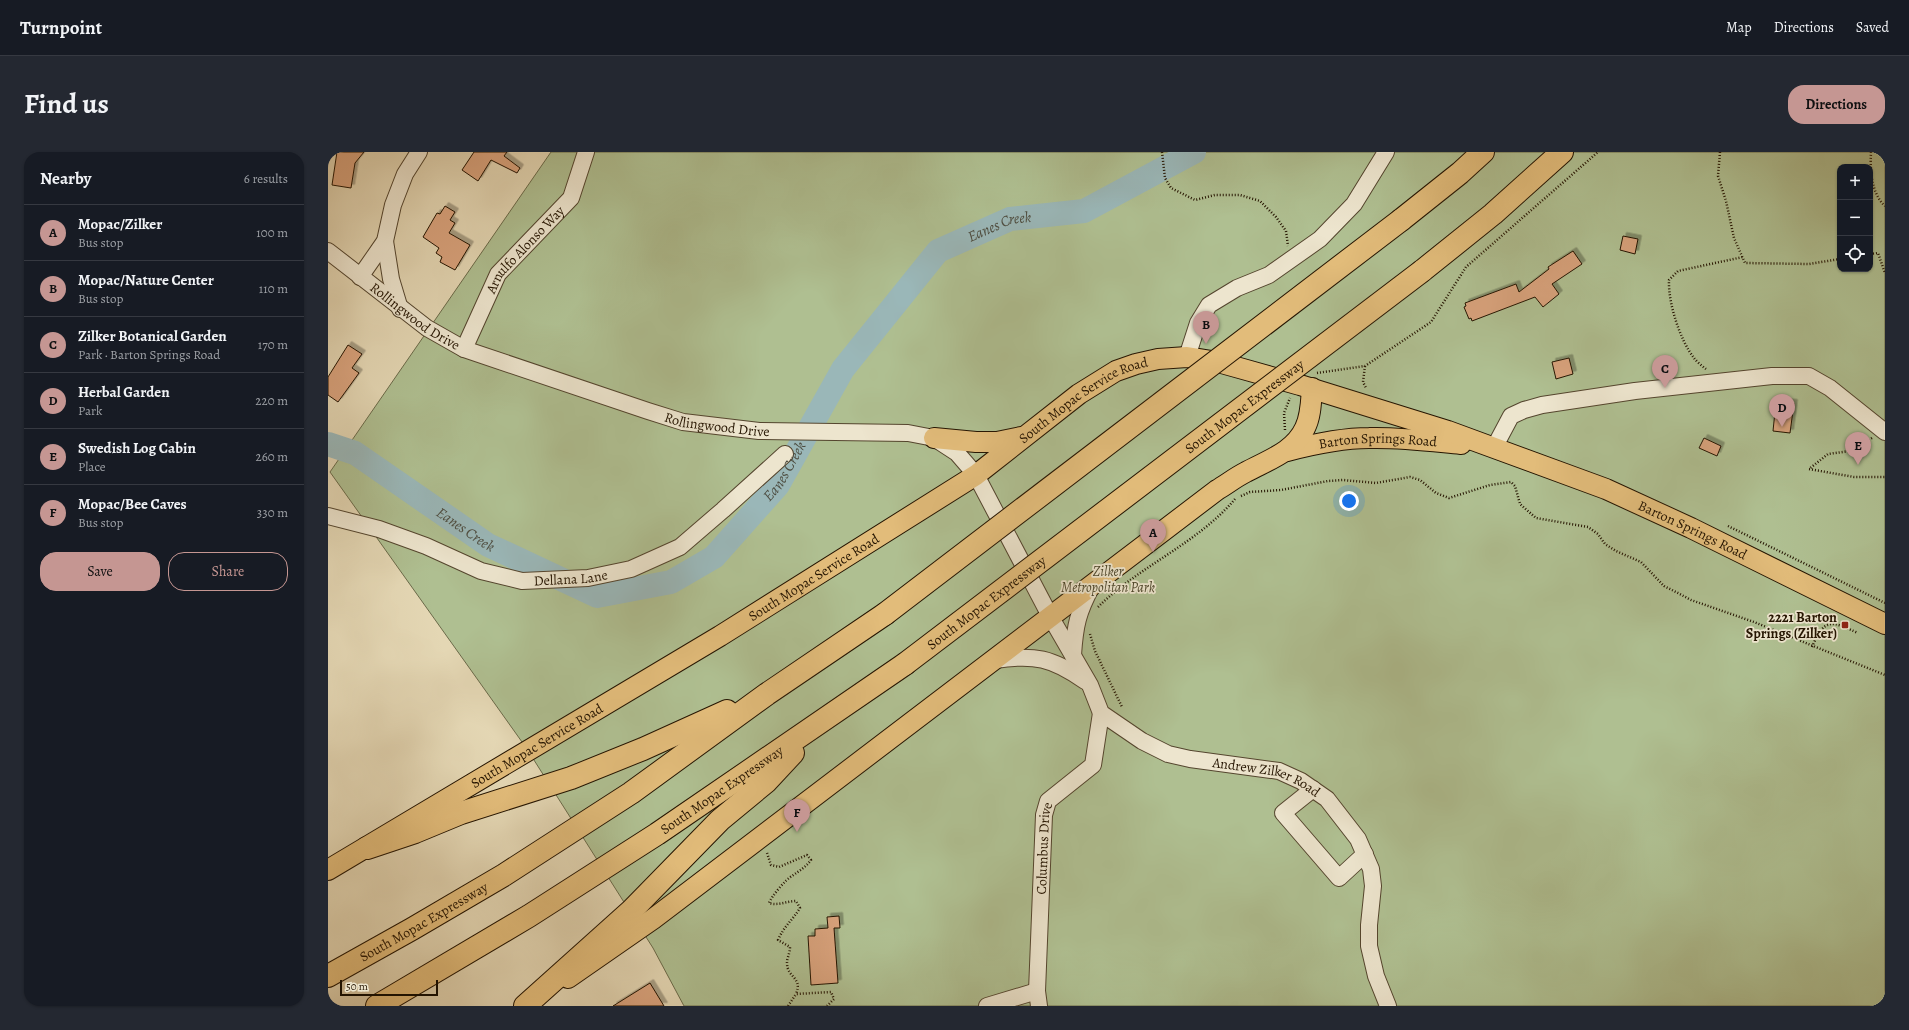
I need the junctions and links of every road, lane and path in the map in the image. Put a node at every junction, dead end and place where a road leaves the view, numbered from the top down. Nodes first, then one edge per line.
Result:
1 (419, 152) edge
2 (586, 152) edge
3 (1162, 152) edge
4 (1386, 152) edge
5 (1483, 152) edge
6 (1562, 152) edge
7 (1598, 152) edge
8 (1720, 152) edge
9 (1871, 152) edge
10 (1885, 206) edge
11 (386, 241) junction
12 (328, 251) edge
13 (1873, 254) edge
14 (1742, 257) junction
15 (1837, 259) edge
16 (1290, 260) junction
17 (1885, 273) edge
18 (360, 277) junction
19 (400, 309) junction
20 (464, 349) junction
21 (1187, 357) junction
22 (1365, 366) junction
23 (1312, 381) junction
24 (1718, 381) junction
25 (1366, 391) dead end
26 (1291, 395) dead end
27 (1885, 432) edge
28 (1025, 436) junction
29 (934, 438) junction
30 (1494, 448) junction
31 (1286, 451) junction
32 (785, 454) dead end
33 (976, 475) junction
34 (1885, 477) edge
35 (328, 516) edge
36 (1092, 586) junction
37 (1096, 610) dead end
38 (1050, 616) junction
39 (1885, 624) edge
40 (1090, 627) dead end
41 (1858, 633) dead end
42 (1812, 647) junction
43 (1073, 655) junction
44 (995, 660) junction
45 (1885, 675) edge
46 (1090, 685) junction
47 (767, 694) junction
48 (1122, 707) dead end
49 (1101, 713) junction
50 (827, 718) junction
51 (1313, 789) junction
52 (368, 848) junction
53 (766, 849) dead end
54 (1365, 854) junction
55 (328, 870) edge
56 (328, 976) edge
57 (796, 994) junction
58 (1038, 999) edge
59 (377, 1006) edge
60 (526, 1006) edge
61 (788, 1006) edge
62 (827, 1006) edge
63 (987, 1006) edge
64 (1388, 1006) edge

1 - 11 street
2 - 20 street, Arnulfo Alonso Way
3 - 16 path
4 - 16 street
5 - 47 highway, South Mopac Expressway, bridge
6 - 50 highway, South Mopac Expressway, bridge
7 - 22 path
8 - 14 path
9 - 10 path
11 - 18 street
11 - 19 street
12 - 18 street, Rollingwood Drive
13 - 17 path
14 - 15 path
14 - 24 path
16 - 21 street
18 - 19 street, Rollingwood Drive
19 - 20 street, Rollingwood Drive
20 - 29 street, Rollingwood Drive
21 - 23 main road, South Mopac Service Road
21 - 28 main road, South Mopac Service Road
22 - 23 path
22 - 25 path
23 - 30 main road, Barton Springs Road
23 - 31 main road
24 - 27 street
24 - 30 street
26 - 31 path
27 - 34 path
28 - 29 main road
28 - 33 main road, South Mopac Service Road
29 - 33 street, Rollingwood Drive
30 - 31 main road, Barton Springs Road
30 - 39 main road, Barton Springs Road
31 - 36 main road
32 - 35 street, Dellana Lane
33 - 38 street, Rollingwood Drive
33 - 52 main road, South Mopac Service Road
36 - 38 main road
36 - 43 street
37 - 42 path
38 - 43 street
38 - 44 main road
40 - 48 path
41 - 42 path
42 - 45 path
43 - 46 street
44 - 46 street
44 - 60 main road
46 - 49 street
47 - 52 highway
47 - 56 highway, South Mopac Expressway
49 - 51 street, Andrew Zilker Road
49 - 58 street, Columbus Drive
50 - 59 highway, South Mopac Expressway
50 - 60 highway
51 - 54 street, Andrew Zilker Road
51 - 54 street
52 - 55 main road, South Mopac Service Road
53 - 57 path
54 - 64 street, Andrew Zilker Road
57 - 61 path
57 - 62 path
58 - 63 street

